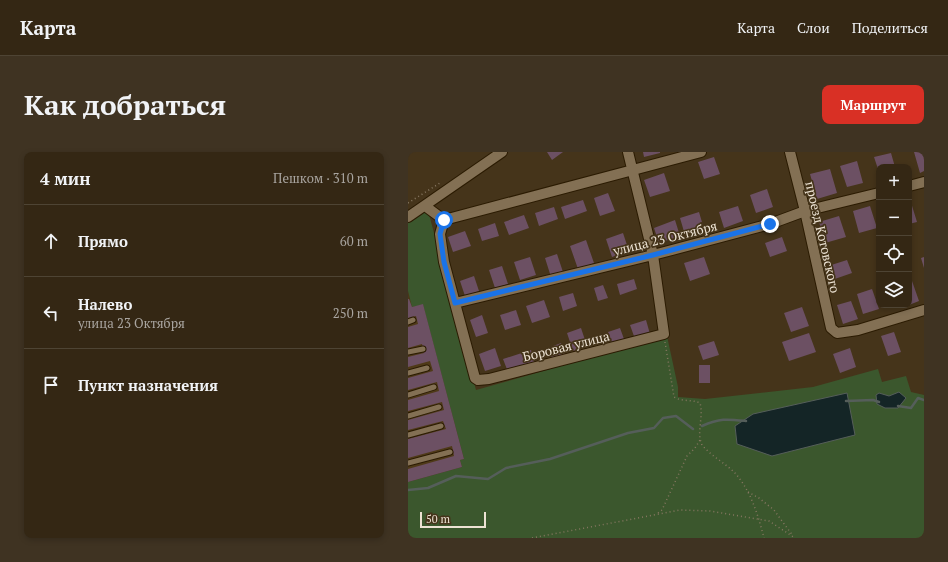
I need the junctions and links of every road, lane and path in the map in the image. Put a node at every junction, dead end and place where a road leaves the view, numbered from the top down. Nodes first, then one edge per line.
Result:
1 (502, 152) edge
2 (628, 152) edge
3 (701, 152) edge
4 (790, 152) edge
5 (632, 170) junction
6 (924, 182) edge
7 (912, 185) edge
8 (876, 194) edge
9 (425, 206) junction
10 (806, 211) junction
11 (408, 217) edge
12 (444, 220) junction
13 (653, 255) junction
14 (455, 303) junction
15 (924, 310) edge
16 (664, 334) junction
17 (423, 348) dead end
18 (408, 352) edge
19 (427, 368) dead end
20 (408, 373) edge
21 (434, 387) dead end
22 (408, 395) edge
23 (439, 407) dead end
24 (408, 416) edge
25 (441, 426) dead end
26 (408, 435) edge
27 (700, 440) junction
28 (450, 452) dead end
29 (408, 464) edge
30 (748, 492) junction
31 (657, 514) junction
32 (759, 520) junction
33 (532, 538) edge
34 (764, 538) edge
35 (795, 538) edge

1 - 9 street
2 - 5 street
3 - 5 street
4 - 10 street, проезд Котовского
5 - 12 street
5 - 13 street
6 - 7 street
8 - 10 street, улица 23 Октября
9 - 11 street
9 - 12 street
10 - 13 street, улица 23 Октября
10 - 15 street, проезд Котовского
12 - 14 street
13 - 14 street, улица 23 Октября
13 - 16 street
14 - 16 street, Боровая улица
16 - 27 path
17 - 18 lane
19 - 20 lane
21 - 22 lane
23 - 24 lane
25 - 26 lane
27 - 30 path
27 - 31 path
28 - 29 lane
30 - 32 path
30 - 35 path
31 - 32 path
31 - 33 path
32 - 34 path
32 - 35 path

